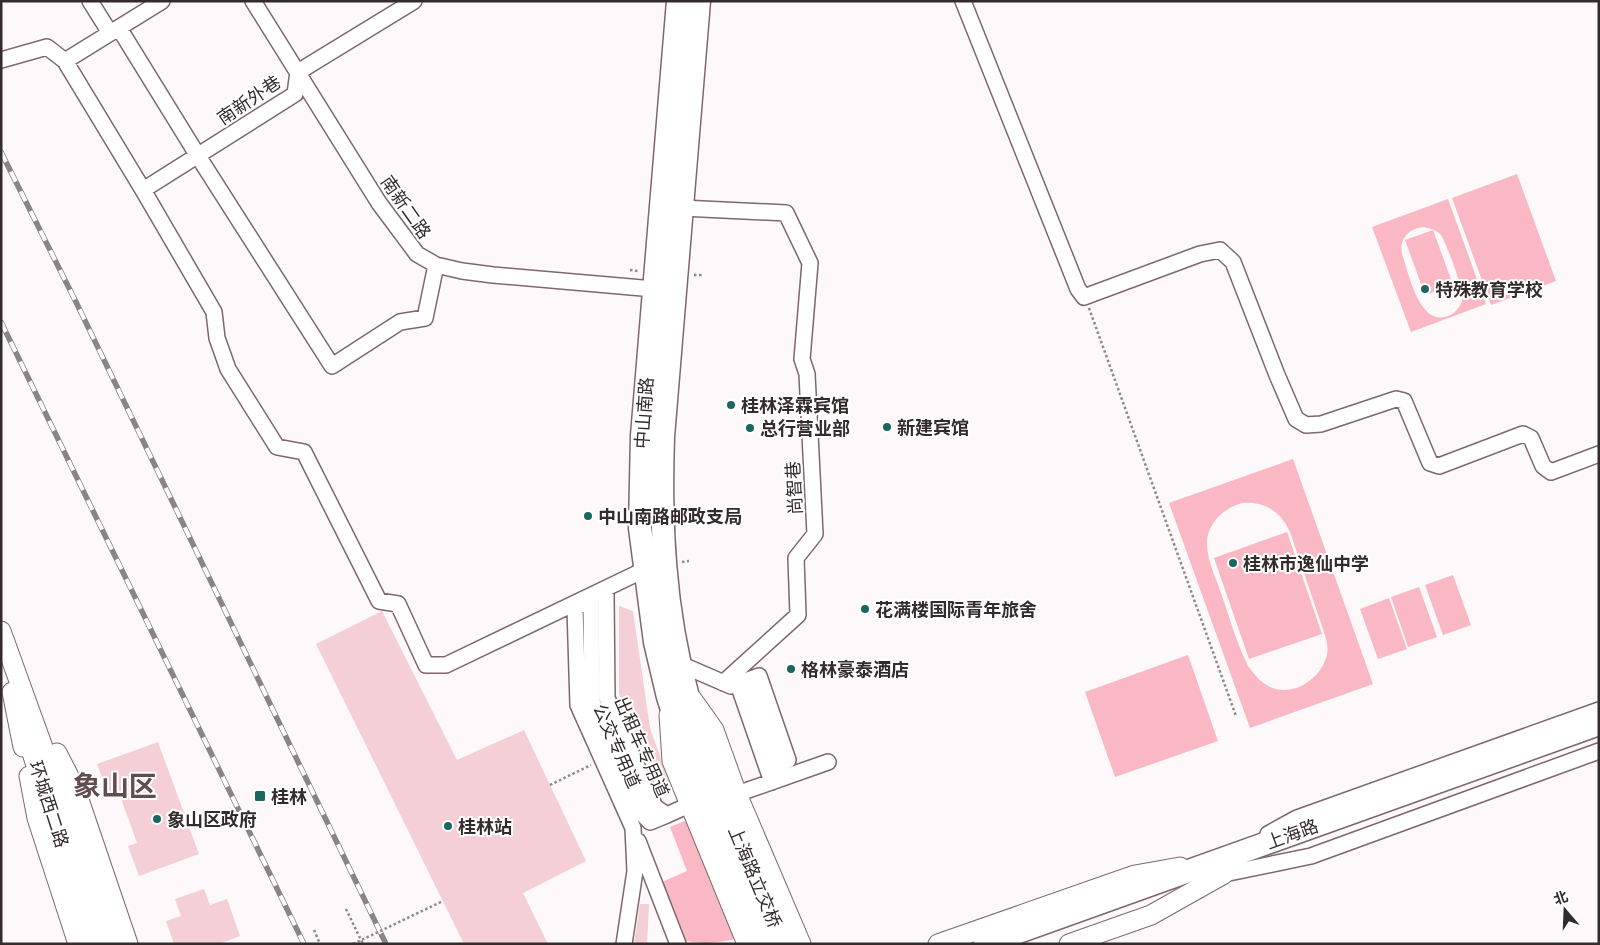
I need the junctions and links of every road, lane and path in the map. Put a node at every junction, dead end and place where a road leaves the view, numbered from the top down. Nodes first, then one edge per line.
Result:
1 (90, 1) edge
2 (162, 1) edge
3 (253, 1) edge
4 (414, 1) edge
5 (678, 1) edge
6 (699, 1) edge
7 (963, 1) edge
8 (115, 31) junction
9 (1, 60) edge
10 (66, 61) junction
11 (298, 72) junction
12 (198, 156) junction
13 (144, 190) junction
14 (682, 208) junction
15 (436, 265) junction
16 (654, 289) junction
17 (1084, 297) junction
18 (1599, 454) edge
19 (645, 572) junction
20 (602, 596) junction
21 (1, 631) edge
22 (1, 664) edge
23 (680, 664) junction
24 (737, 682) junction
25 (17, 691) junction
26 (677, 694) junction
27 (1599, 710) edge
28 (1236, 716) dead end
29 (1599, 724) edge
30 (1599, 739) edge
31 (39, 752) junction
32 (1599, 752) edge
33 (828, 762) dead end
34 (772, 782) junction
35 (725, 806) junction
36 (668, 814) junction
37 (633, 828) junction
38 (1221, 867) junction
39 (443, 901) dead end
40 (346, 909) dead end
41 (314, 930) dead end
42 (361, 940) junction
43 (1090, 940) edge
44 (746, 942) edge
45 (797, 942) edge
46 (78, 944) edge
47 (96, 944) edge
48 (114, 944) edge
49 (128, 944) edge
50 (320, 944) edge
51 (353, 944) edge
52 (363, 944) edge
53 (624, 944) edge
54 (678, 944) edge
55 (767, 944) edge
56 (938, 944) edge
57 (985, 944) edge
58 (1026, 944) edge
59 (1069, 944) edge

1 - 8 street
2 - 8 street
3 - 11 street, 南新二路
4 - 11 street, 南新外巷
5 - 16 highway, 中山南路
6 - 14 highway, 中山南路
7 - 17 street
8 - 10 street
8 - 12 street
9 - 10 street
10 - 13 street
11 - 12 street, 南新外巷
11 - 15 street, 南新二路
12 - 13 street, 南新外巷
12 - 15 street
13 - 19 street
14 - 23 highway, 中山南路
14 - 24 street, 尚智巷
15 - 16 street, 南新二路
16 - 19 highway, 中山南路
17 - 18 street
17 - 28 path
19 - 20 street
19 - 26 highway, 中山南路
20 - 36 street
20 - 37 street, 公交专用道
21 - 25 main road, 环城西二路
22 - 25 main road, 环城西二路
23 - 24 street
23 - 26 highway, 中山南路
24 - 34 street
25 - 31 main road, 环城西二路
25 - 46 main road
25 - 49 main road
26 - 35 highway, 中山南路
26 - 35 main road
26 - 36 main road
27 - 38 street
29 - 38 highway, 上海路
30 - 38 highway, 上海路
31 - 47 main road, 环城西二路
31 - 48 main road
32 - 38 street
33 - 34 street
34 - 35 street
35 - 45 highway, 上海路立交桥
35 - 55 highway, 上海路立交桥
36 - 37 street
36 - 44 main road
37 - 53 street, 公交专用道
37 - 54 street
38 - 43 main road
38 - 56 main road
38 - 57 highway, 上海路
38 - 58 highway, 上海路
39 - 42 path, bridge
40 - 42 path
41 - 50 path
42 - 51 path, bridge
42 - 52 path
43 - 59 main road

